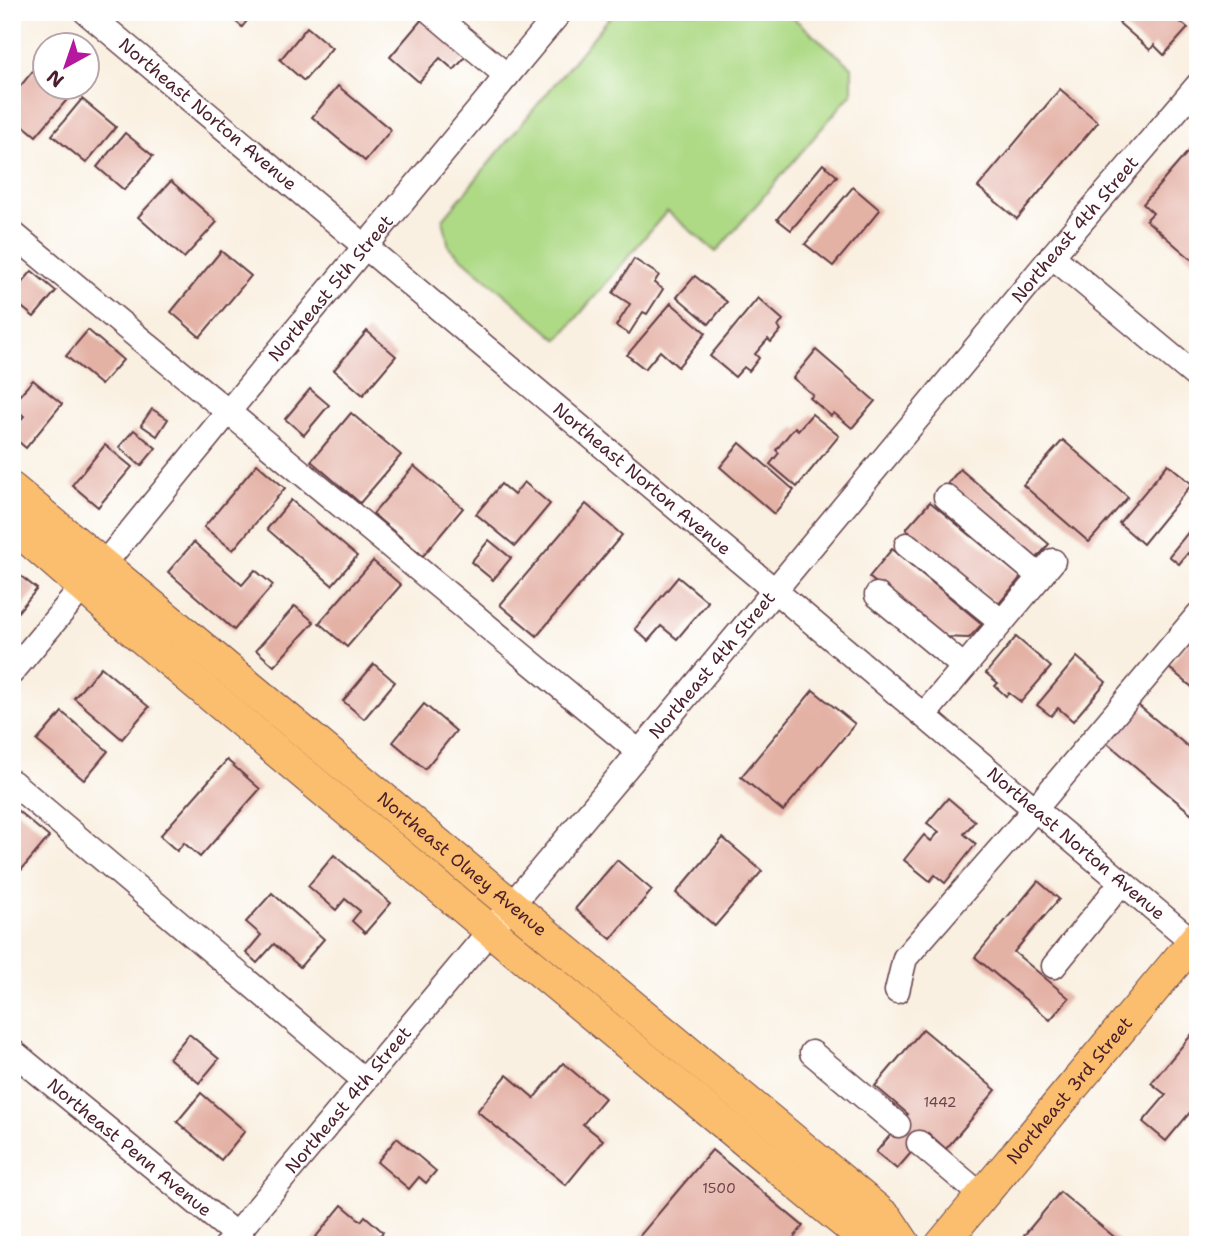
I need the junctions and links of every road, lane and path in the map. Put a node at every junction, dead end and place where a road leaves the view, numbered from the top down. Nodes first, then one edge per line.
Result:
1 (86, 12) edge
2 (431, 12) edge
3 (561, 12) edge
4 (507, 76) junction
5 (1198, 85) edge
6 (12, 233) edge
7 (365, 247) junction
8 (1052, 256) junction
9 (1198, 378) edge
10 (228, 412) junction
11 (12, 489) edge
12 (946, 497) dead end
13 (12, 525) edge
14 (907, 545) dead end
15 (104, 564) junction
16 (82, 588) junction
17 (775, 590) junction
18 (877, 595) dead end
19 (1198, 615) edge
20 (1002, 622) junction
21 (964, 667) junction
22 (12, 672) edge
23 (924, 715) junction
24 (639, 752) junction
25 (12, 782) edge
26 (1035, 809) junction
27 (1122, 882) junction
28 (511, 905) junction
29 (490, 930) junction
30 (1196, 941) edge
31 (1054, 966) dead end
32 (897, 991) dead end
33 (12, 1051) edge
34 (812, 1053) dead end
35 (364, 1080) junction
36 (898, 1125) dead end
37 (919, 1143) dead end
38 (982, 1196) junction
39 (237, 1241) edge
40 (875, 1245) edge
41 (905, 1245) edge
42 (941, 1245) edge

1 - 7 street, Northeast Norton Avenue
2 - 4 street
3 - 4 street, Northeast 5th Street
4 - 7 street, Northeast 5th Street
5 - 8 street, Northeast 4th Street
6 - 10 street
7 - 10 street, Northeast 5th Street
7 - 17 street, Northeast Norton Avenue
8 - 9 street
8 - 17 street, Northeast 4th Street
10 - 15 street, Northeast 5th Street
10 - 24 street
11 - 15 main road, Northeast Olney Avenue
12 - 20 street
13 - 16 main road, Northeast Olney Avenue
14 - 20 street
15 - 28 main road, Northeast Olney Avenue
16 - 22 street
16 - 29 main road, Northeast Olney Avenue
17 - 23 street, Northeast Norton Avenue
17 - 24 street, Northeast 4th Street
18 - 21 street
19 - 26 street
20 - 21 street
21 - 23 street
23 - 26 street, Northeast Norton Avenue
24 - 28 street, Northeast 4th Street
25 - 35 street
26 - 27 street, Northeast Norton Avenue
26 - 32 street
27 - 30 street, Northeast Norton Avenue
27 - 31 street
28 - 29 street, Northeast 4th Street
28 - 41 main road, Northeast Olney Avenue
29 - 35 street, Northeast 4th Street
29 - 40 main road, Northeast Olney Avenue
30 - 38 main road, Northeast 3rd Street
33 - 39 street, Northeast Penn Avenue
34 - 36 street
35 - 39 street, Northeast 4th Street
37 - 38 street
38 - 42 main road, Northeast 3rd Street

